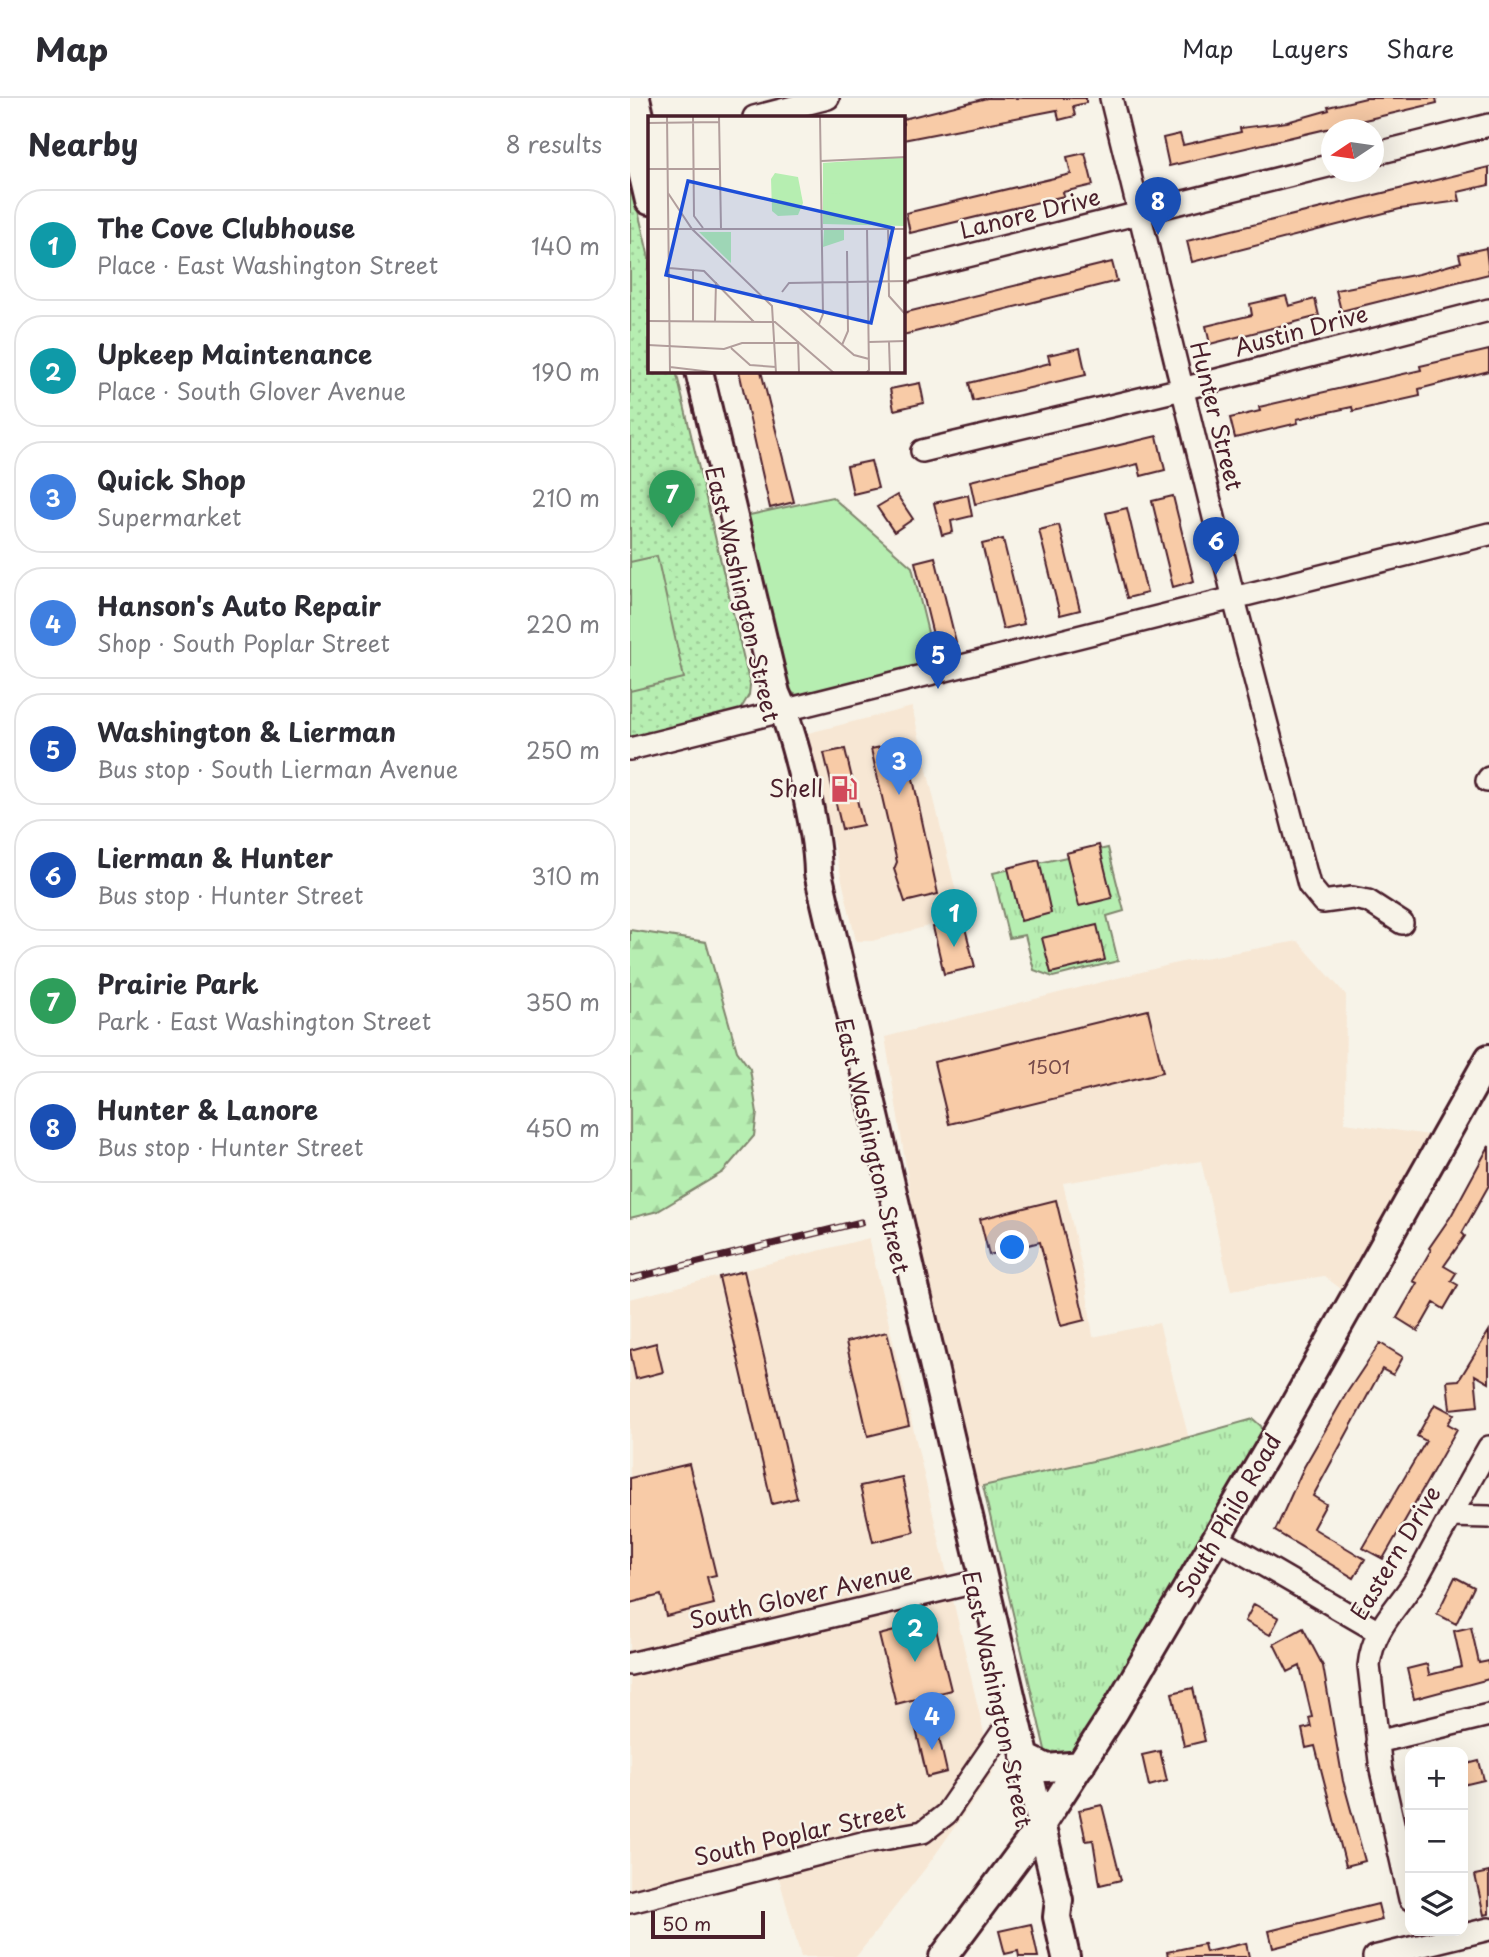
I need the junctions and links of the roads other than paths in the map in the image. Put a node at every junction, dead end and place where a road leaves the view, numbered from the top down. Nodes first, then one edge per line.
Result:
1 (636, 98) edge
2 (828, 98) edge
3 (1111, 98) edge
4 (758, 116) edge
5 (630, 120) edge
6 (1489, 125) edge
7 (645, 149) edge
8 (1384, 151) edge
9 (1321, 168) edge
10 (648, 188) edge
11 (1139, 214) junction
12 (905, 272) edge
13 (1489, 310) edge
14 (690, 373) edge
15 (699, 373) edge
16 (1182, 389) junction
17 (922, 451) dead end
18 (1489, 534) edge
19 (1234, 598) junction
20 (777, 712) junction
21 (630, 749) edge
22 (1402, 923) dead end
23 (1489, 1058) edge
24 (1489, 1447) edge
25 (1450, 1516) junction
26 (1489, 1517) edge
27 (1217, 1538) junction
28 (978, 1581) junction
29 (1377, 1631) junction
30 (630, 1664) edge
31 (1489, 1715) edge
32 (1011, 1729) junction
33 (1377, 1742) junction
34 (1025, 1757) junction
35 (1081, 1765) junction
36 (1035, 1833) junction
37 (1405, 1875) edge
38 (630, 1902) edge
39 (1489, 1929) edge
40 (1420, 1939) edge
41 (943, 1957) edge
42 (1066, 1957) edge
43 (1374, 1957) edge

1 - 7 main road
2 - 4 street
3 - 11 street, Hunter Street
5 - 7 main road
6 - 8 street
7 - 10 main road
9 - 11 street, Lanore Drive
11 - 12 street, Lanore Drive
11 - 16 street, Hunter Street
13 - 16 street, Austin Drive
14 - 20 main road, East Washington Street
15 - 20 main road, East Washington Street
16 - 17 street, Austin Drive
16 - 19 street, Hunter Street
18 - 19 street
19 - 20 street
19 - 22 street, Hunter Street
20 - 21 street
20 - 28 main road, East Washington Street
23 - 27 main road, South Philo Road
24 - 25 street, Eastern Drive
25 - 26 street
25 - 29 street, Eastern Drive
27 - 29 street
27 - 35 main road, South Philo Road
28 - 30 street, South Glover Avenue
28 - 32 main road, East Washington Street
29 - 33 street, Eastern Drive
31 - 33 street
32 - 34 main road, East Washington Street
32 - 36 main road, East Washington Street
32 - 38 street, South Poplar Street
33 - 37 street, Eastern Drive
34 - 35 main road
34 - 36 main road, East Washington Street
35 - 36 main road, South Philo Road
36 - 41 main road, South Philo Road
36 - 42 main road, East Washington Street
39 - 40 street
40 - 43 street

